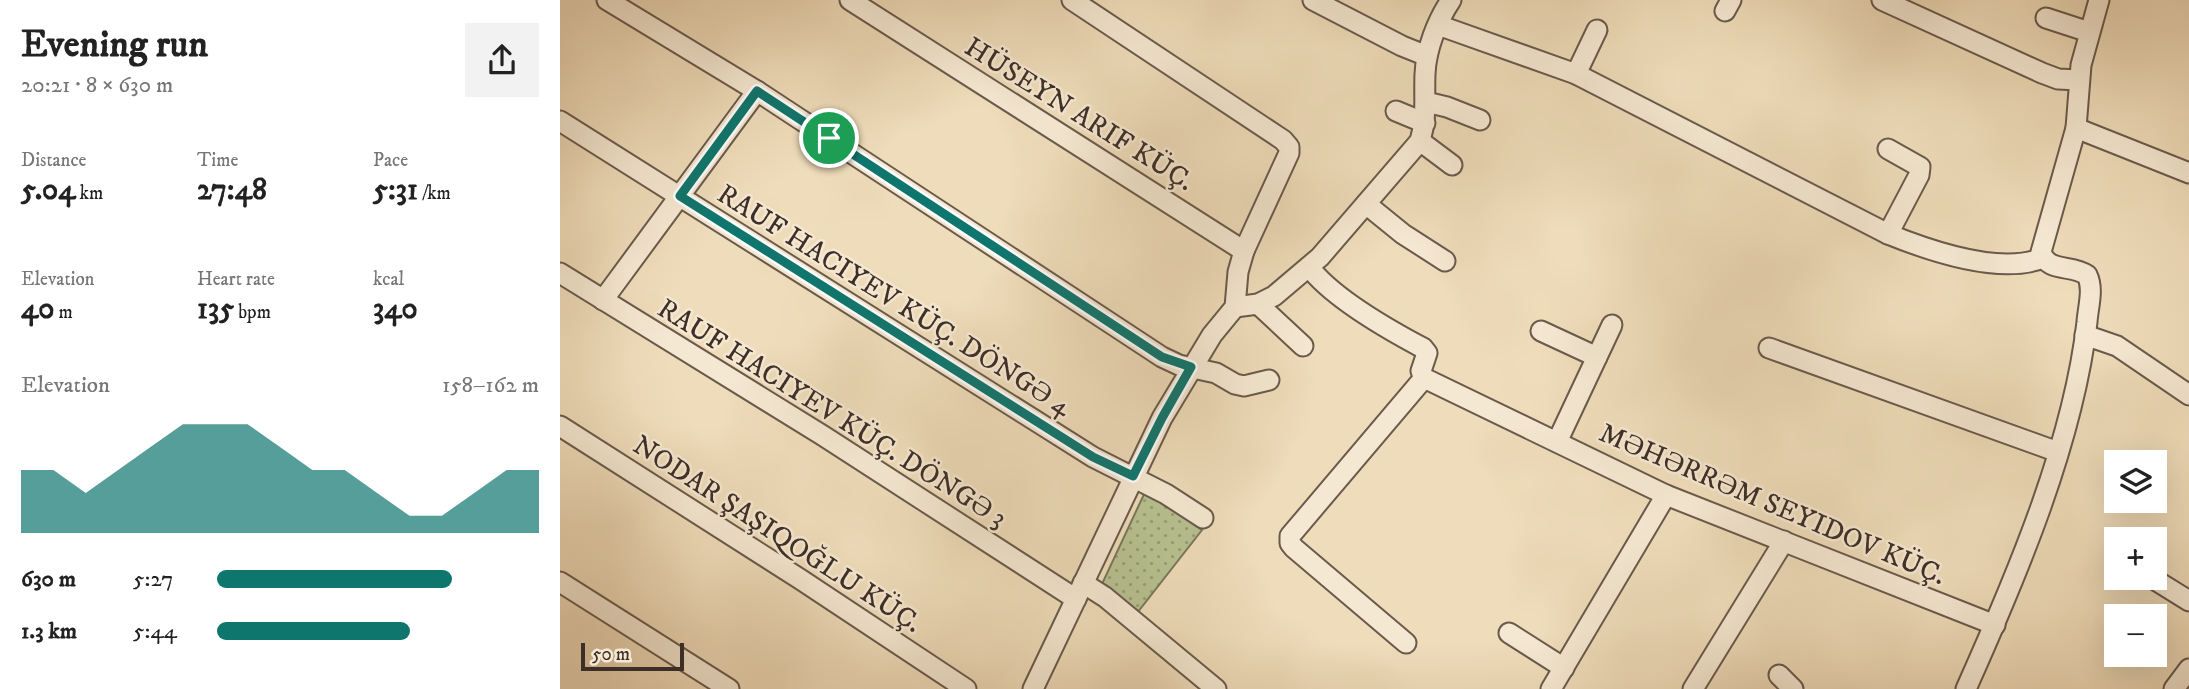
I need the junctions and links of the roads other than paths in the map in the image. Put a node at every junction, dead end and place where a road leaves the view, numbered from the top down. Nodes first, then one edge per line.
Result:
1 (607, 0) edge
2 (849, 0) edge
3 (1072, 0) edge
4 (1313, 0) edge
5 (1451, 0) edge
6 (1882, 0) edge
7 (2099, 0) edge
8 (2046, 18) dead end
9 (1438, 25) junction
10 (1597, 30) dead end
11 (2089, 32) junction
12 (1427, 56) junction
13 (1576, 74) junction
14 (2079, 80) junction
15 (757, 91) junction
16 (1426, 102) junction
17 (1396, 111) dead end
18 (1480, 120) dead end
19 (560, 121) edge
20 (2076, 128) junction
21 (1423, 132) junction
22 (1888, 149) dead end
23 (1452, 165) dead end
24 (2189, 173) edge
25 (680, 196) junction
26 (1366, 204) junction
27 (1888, 234) junction
28 (1244, 251) junction
29 (2043, 258) junction
30 (1445, 261) dead end
31 (1309, 267) junction
32 (560, 273) edge
33 (603, 300) junction
34 (1258, 304) junction
35 (1235, 307) junction
36 (1612, 325) dead end
37 (1541, 331) dead end
38 (2085, 335) junction
39 (1303, 346) dead end
40 (1769, 348) dead end
41 (1597, 357) junction
42 (1191, 367) junction
43 (1424, 378) junction
44 (1269, 380) dead end
45 (2189, 395) edge
46 (560, 426) edge
47 (1557, 442) junction
48 (2058, 452) junction
49 (1133, 476) junction
50 (1666, 495) junction
51 (1203, 518) dead end
52 (1784, 541) junction
53 (560, 582) edge
54 (2167, 587) edge
55 (1079, 591) junction
56 (2189, 601) edge
57 (1995, 625) junction
58 (1509, 633) dead end
59 (1406, 643) dead end
60 (1564, 668) junction
61 (2189, 669) edge
62 (1779, 674) dead end
63 (729, 689) edge
64 (966, 689) edge
65 (1033, 689) edge
66 (1216, 689) edge
67 (1551, 689) edge
68 (1693, 689) edge
69 (1793, 689) edge
70 (1966, 689) edge
71 (2174, 689) edge

1 - 15 street
2 - 28 street, HÜSEYN ARIF KÜÇ.
3 - 28 street
4 - 12 street
5 - 9 street
6 - 14 street
7 - 11 street
8 - 11 street
9 - 12 street
9 - 13 street
10 - 13 street
11 - 14 street
12 - 16 street
13 - 27 street
14 - 20 street
15 - 25 street
15 - 42 street
16 - 18 street
16 - 21 street
17 - 21 street
19 - 25 street
20 - 24 street
20 - 29 street
21 - 23 street
21 - 26 street
22 - 27 street
25 - 33 street
25 - 49 street
26 - 30 street
26 - 31 street
27 - 29 street
28 - 35 street
29 - 38 street
31 - 34 street
31 - 43 street
32 - 33 street
33 - 55 street
34 - 35 street
34 - 39 street
35 - 42 street
36 - 41 street
37 - 41 street
38 - 45 street
38 - 48 street
40 - 48 street
41 - 47 street
42 - 44 street
42 - 49 street
43 - 47 street, MƏHƏRRƏM SEYIDOV KÜÇ.
43 - 59 street
46 - 64 street
47 - 50 street, MƏHƏRRƏM SEYIDOV KÜÇ.
48 - 57 street
49 - 51 street
49 - 55 street
50 - 52 street, MƏHƏRRƏM SEYIDOV KÜÇ.
50 - 60 street
52 - 57 street, MƏHƏRRƏM SEYIDOV KÜÇ.
52 - 68 street
53 - 63 street
54 - 56 street
55 - 65 street
55 - 66 street
57 - 70 street
58 - 60 street
60 - 67 street
61 - 71 street
62 - 69 street

